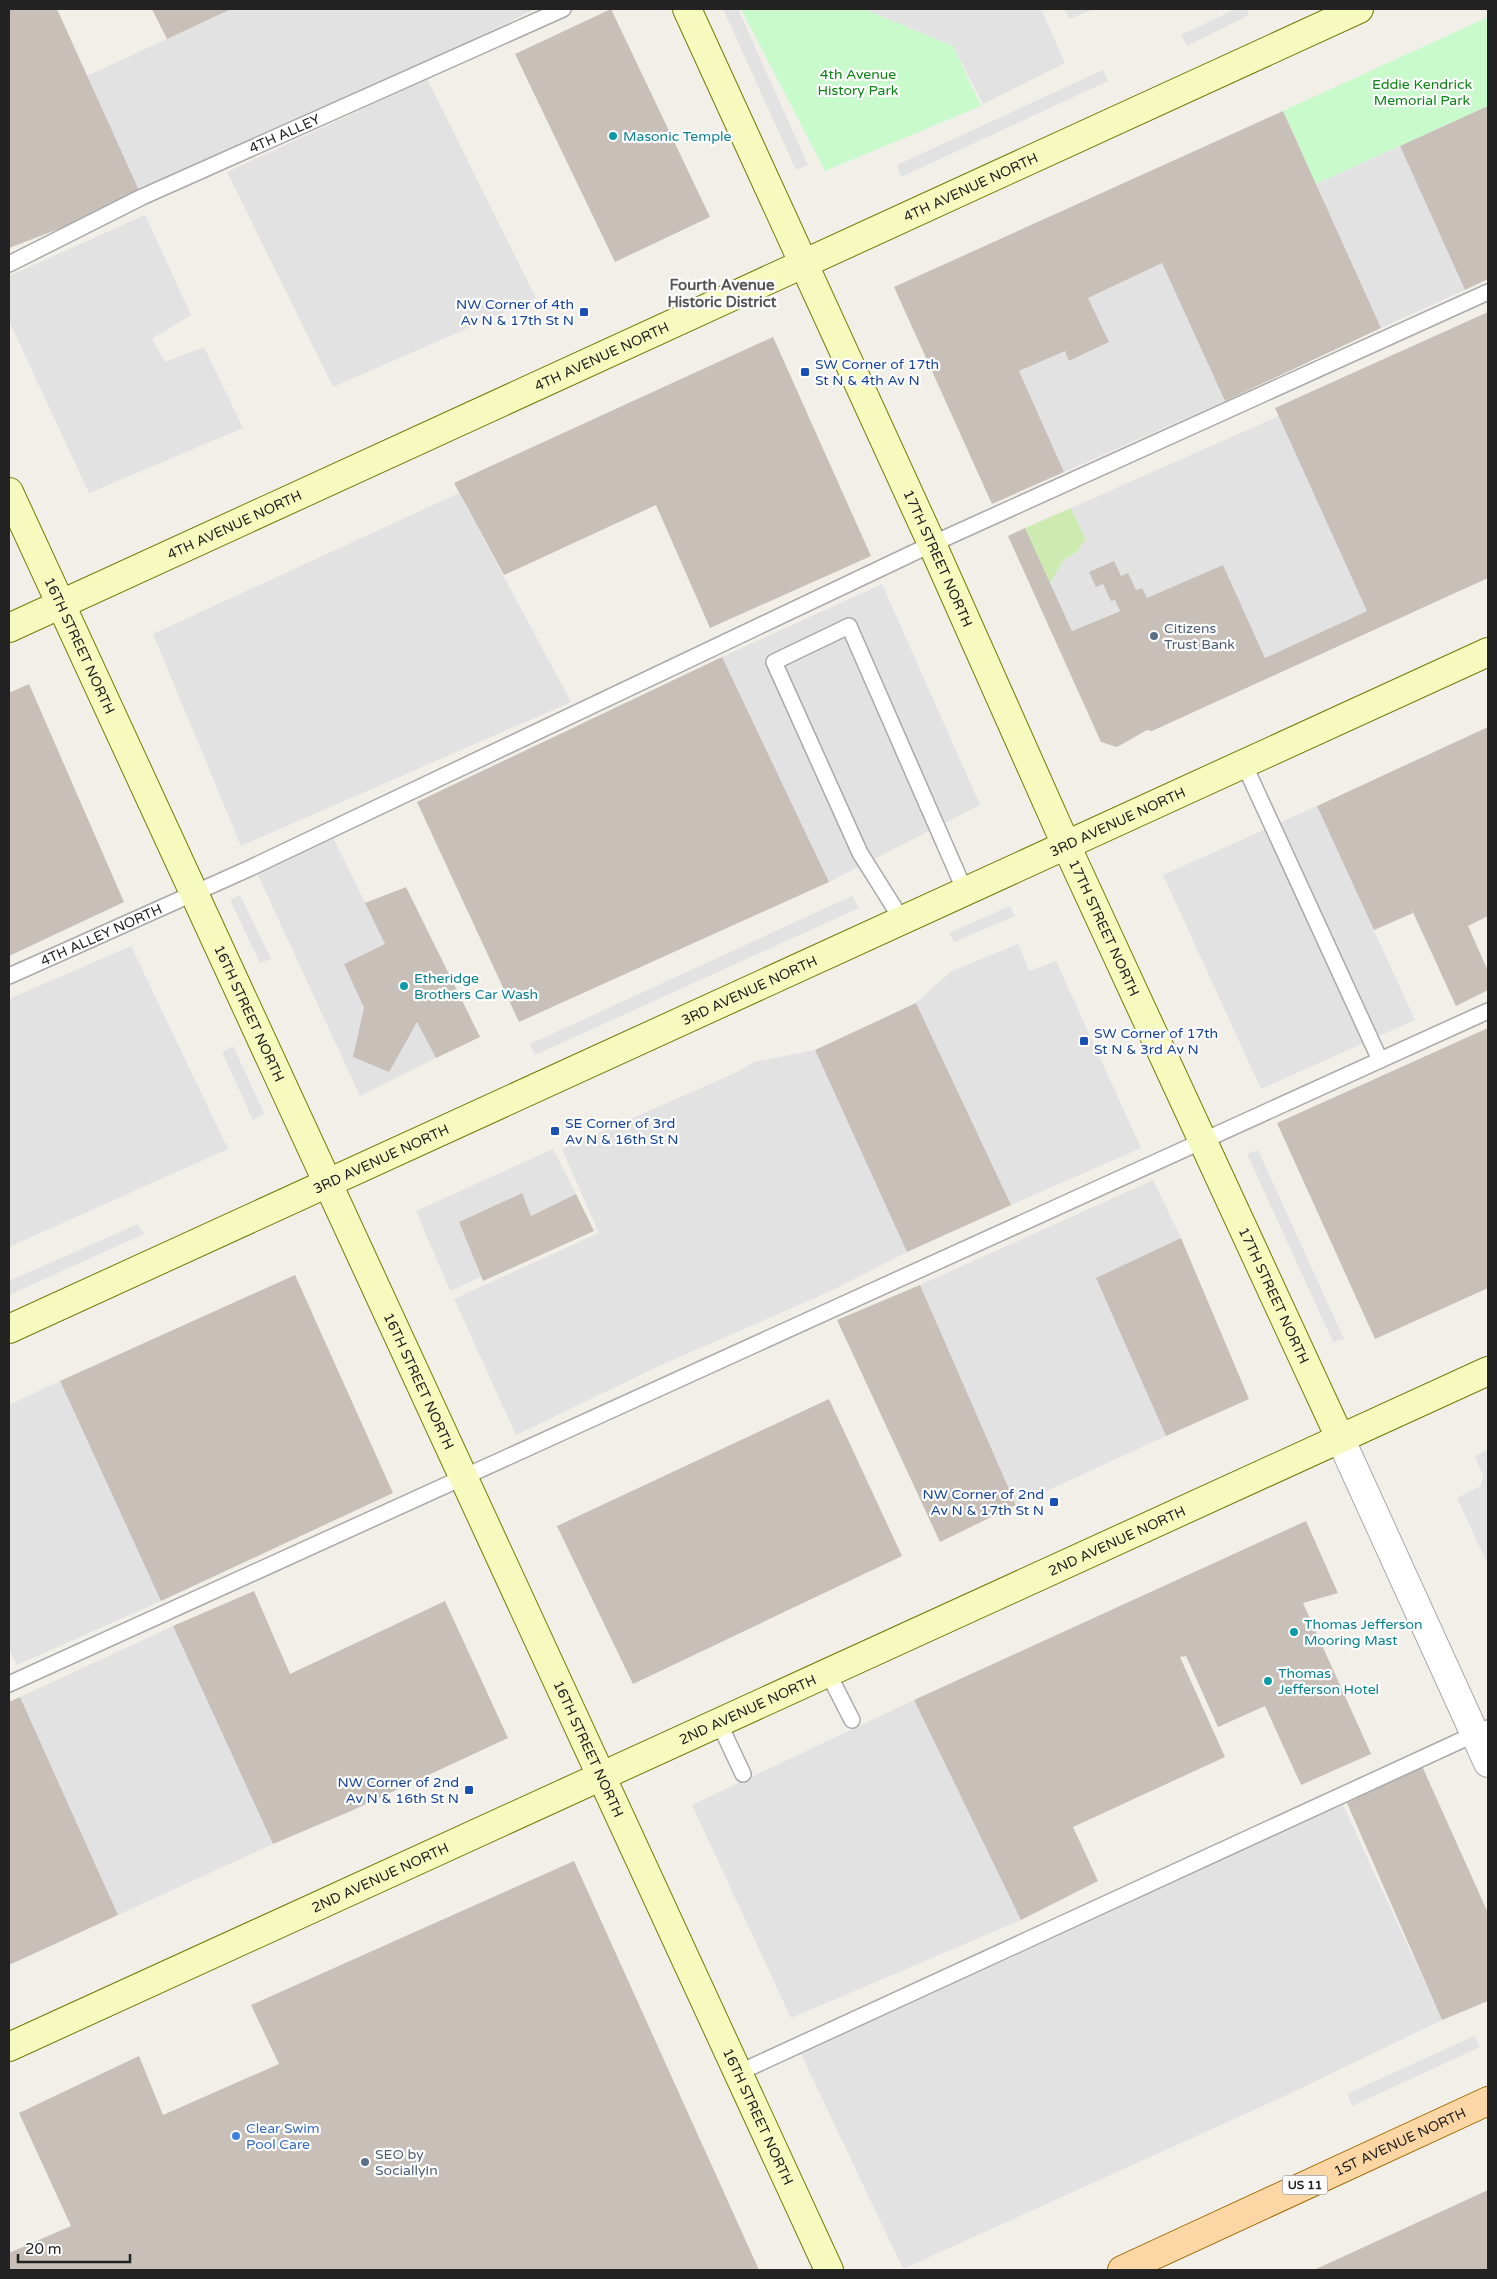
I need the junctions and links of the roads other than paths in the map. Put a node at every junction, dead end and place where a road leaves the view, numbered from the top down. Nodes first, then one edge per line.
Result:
1 (564, 9) edge
2 (687, 9) edge
3 (1359, 9) edge
4 (804, 263) junction
5 (9, 264) edge
6 (1488, 292) edge
7 (9, 492) edge
8 (932, 544) junction
9 (61, 604) junction
10 (9, 628) edge
11 (1488, 652) edge
12 (1244, 764) junction
13 (1066, 845) junction
14 (965, 891) junction
15 (194, 893) junction
16 (902, 920) junction
17 (9, 976) edge
18 (1488, 1011) edge
19 (1380, 1060) junction
20 (1203, 1141) junction
21 (327, 1182) junction
22 (9, 1329) edge
23 (1488, 1371) edge
24 (1340, 1438) junction
25 (463, 1478) junction
26 (828, 1673) junction
27 (9, 1684) edge
28 (852, 1720) dead end
29 (719, 1723) junction
30 (1482, 1731) edge
31 (1488, 1763) edge
32 (743, 1774) dead end
33 (601, 1776) junction
34 (9, 2047) edge
35 (738, 2073) junction
36 (1488, 2101) edge
37 (829, 2270) edge
38 (1122, 2270) edge

1 - 5 lane, 4TH ALLEY
2 - 4 street, 17TH STREET NORTH
3 - 4 street, 4TH AVENUE NORTH
4 - 8 street, 17TH STREET NORTH
4 - 9 street, 4TH AVENUE NORTH
6 - 8 lane, 4TH ALLEY NORTH
7 - 9 street, 16TH STREET NORTH
8 - 13 street, 17TH STREET NORTH
8 - 15 lane, 4TH ALLEY NORTH
9 - 10 street, 4TH AVENUE NORTH
9 - 15 street, 16TH STREET NORTH
11 - 12 street, 3RD AVENUE NORTH
12 - 13 street, 3RD AVENUE NORTH
12 - 19 lane
13 - 14 street, 3RD AVENUE NORTH
13 - 20 street, 17TH STREET NORTH
14 - 16 street, 3RD AVENUE NORTH
14 - 16 lane
15 - 17 lane, 4TH ALLEY NORTH
15 - 21 street, 16TH STREET NORTH
16 - 21 street, 3RD AVENUE NORTH
18 - 19 lane
19 - 20 lane
20 - 24 street, 17TH STREET NORTH
20 - 25 lane
21 - 22 street, 3RD AVENUE NORTH
21 - 25 street, 16TH STREET NORTH
23 - 24 street, 2ND AVENUE NORTH
24 - 26 street, 2ND AVENUE NORTH
24 - 30 street, 17TH STREET NORTH
25 - 27 lane
25 - 33 street, 16TH STREET NORTH
26 - 28 lane
26 - 29 street, 2ND AVENUE NORTH
29 - 32 lane
29 - 33 street, 2ND AVENUE NORTH
30 - 31 street, 17TH STREET NORTH
30 - 35 lane
33 - 34 street, 2ND AVENUE NORTH
33 - 35 street, 16TH STREET NORTH
35 - 37 street, 16TH STREET NORTH
36 - 38 main road, 1ST AVENUE NORTH / US 11

